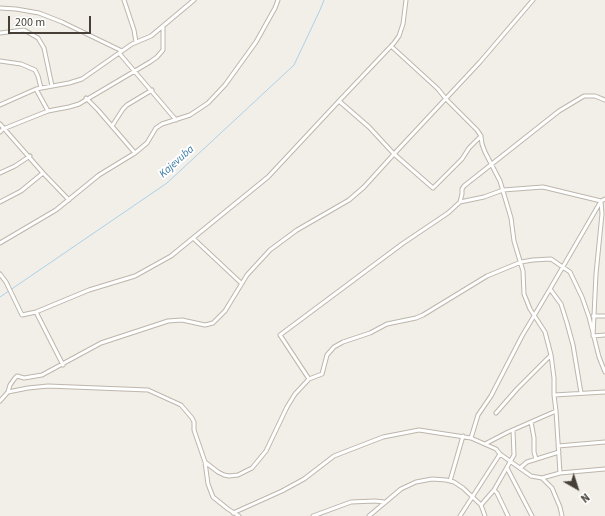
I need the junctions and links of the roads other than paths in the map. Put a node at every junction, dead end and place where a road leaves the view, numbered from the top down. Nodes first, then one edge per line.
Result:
1 (124, 0) edge
2 (194, 0) edge
3 (278, 0) edge
4 (406, 0) edge
5 (533, 0) edge
6 (0, 8) edge
7 (163, 26) junction
8 (0, 33) edge
9 (136, 42) junction
10 (391, 46) junction
11 (120, 52) junction
12 (0, 61) edge
13 (135, 72) junction
14 (52, 86) junction
15 (41, 88) junction
16 (36, 89) junction
17 (152, 90) junction
18 (86, 98) junction
19 (446, 99) junction
20 (605, 100) edge
21 (339, 101) junction
22 (0, 105) edge
23 (48, 111) junction
24 (176, 120) junction
25 (0, 124) edge
26 (112, 126) junction
27 (3, 129) junction
28 (0, 132) edge
29 (481, 136) junction
30 (135, 154) junction
31 (394, 154) junction
32 (30, 156) junction
33 (492, 163) junction
34 (0, 173) edge
35 (43, 174) junction
36 (503, 190) junction
37 (605, 199) edge
38 (69, 200) junction
39 (600, 201) junction
40 (0, 202) edge
41 (460, 202) junction
42 (193, 238) junction
43 (0, 243) edge
44 (521, 262) junction
45 (562, 266) junction
46 (0, 274) edge
47 (241, 282) junction
48 (550, 290) junction
49 (36, 312) junction
50 (534, 315) junction
51 (594, 316) junction
52 (605, 316) edge
53 (589, 317) junction
54 (605, 335) edge
55 (593, 336) junction
56 (551, 355) junction
57 (64, 364) junction
58 (605, 372) edge
59 (309, 379) junction
60 (8, 392) junction
61 (605, 392) edge
62 (581, 393) junction
63 (554, 395) junction
64 (0, 401) edge
65 (556, 411) junction
66 (496, 413) dead end
67 (531, 422) junction
68 (513, 430) junction
69 (463, 436) junction
70 (471, 438) junction
71 (605, 442) edge
72 (485, 444) junction
73 (558, 446) junction
74 (558, 452) junction
75 (500, 454) junction
76 (536, 459) junction
77 (206, 462) junction
78 (511, 462) junction
79 (506, 468) junction
80 (520, 468) junction
81 (605, 469) edge
82 (560, 473) junction
83 (542, 478) junction
84 (450, 481) junction
85 (494, 490) junction
86 (472, 496) junction
87 (384, 502) junction
88 (481, 505) junction
89 (232, 512) junction
90 (230, 516) edge
91 (240, 516) edge
92 (313, 516) edge
93 (369, 516) edge
94 (460, 516) edge
95 (485, 516) edge
96 (508, 516) edge
97 (532, 516) edge
98 (562, 516) edge

1 - 9 street
2 - 7 street
3 - 24 street
4 - 10 street
5 - 19 street
6 - 11 street
7 - 9 street
7 - 13 street
8 - 14 street
9 - 11 street
10 - 19 street
10 - 21 street
11 - 13 street
11 - 14 street
12 - 15 street
13 - 17 street
13 - 18 street
14 - 15 street
15 - 16 street
16 - 22 street
16 - 23 street
17 - 24 street
17 - 26 street
18 - 23 street
18 - 26 street
19 - 29 street
19 - 31 street
20 - 33 street
21 - 31 street
21 - 42 street
23 - 27 street
24 - 30 street
25 - 27 street
26 - 30 street
27 - 28 street
27 - 32 street
29 - 31 street
29 - 33 street
30 - 38 street
31 - 47 street
32 - 34 street
32 - 35 street
33 - 36 street
33 - 41 street
35 - 38 street
35 - 40 street
36 - 39 street
36 - 41 street
36 - 44 street
37 - 39 street
38 - 43 street
39 - 45 street
39 - 51 street
41 - 59 street
42 - 47 street
42 - 49 street
44 - 45 street
44 - 50 street
44 - 59 street
45 - 48 street
45 - 53 street
46 - 49 street
47 - 57 street
48 - 50 street
48 - 62 street
49 - 57 street
50 - 56 street
50 - 70 street
51 - 52 street
51 - 53 street
51 - 55 street
53 - 55 street
54 - 55 street
55 - 58 street
56 - 63 street
56 - 66 street
57 - 60 street
59 - 77 street
60 - 64 street
60 - 77 street
61 - 62 street
62 - 63 street
63 - 65 street
65 - 67 street
65 - 73 street
67 - 68 street
67 - 76 street
68 - 72 street
68 - 78 street
69 - 70 street
69 - 84 street
69 - 89 street
70 - 72 street
71 - 73 street
72 - 75 street
73 - 74 street
74 - 76 street
74 - 82 street
75 - 78 street
75 - 86 street
76 - 80 street
77 - 89 street
78 - 79 street
78 - 80 street
79 - 85 street
79 - 97 street
80 - 83 street
81 - 82 street
82 - 83 street
83 - 98 street
84 - 86 street
84 - 87 street
85 - 88 street
85 - 96 street
86 - 88 street
86 - 94 street
87 - 92 street
87 - 93 street
88 - 95 street
89 - 90 street
89 - 91 street

